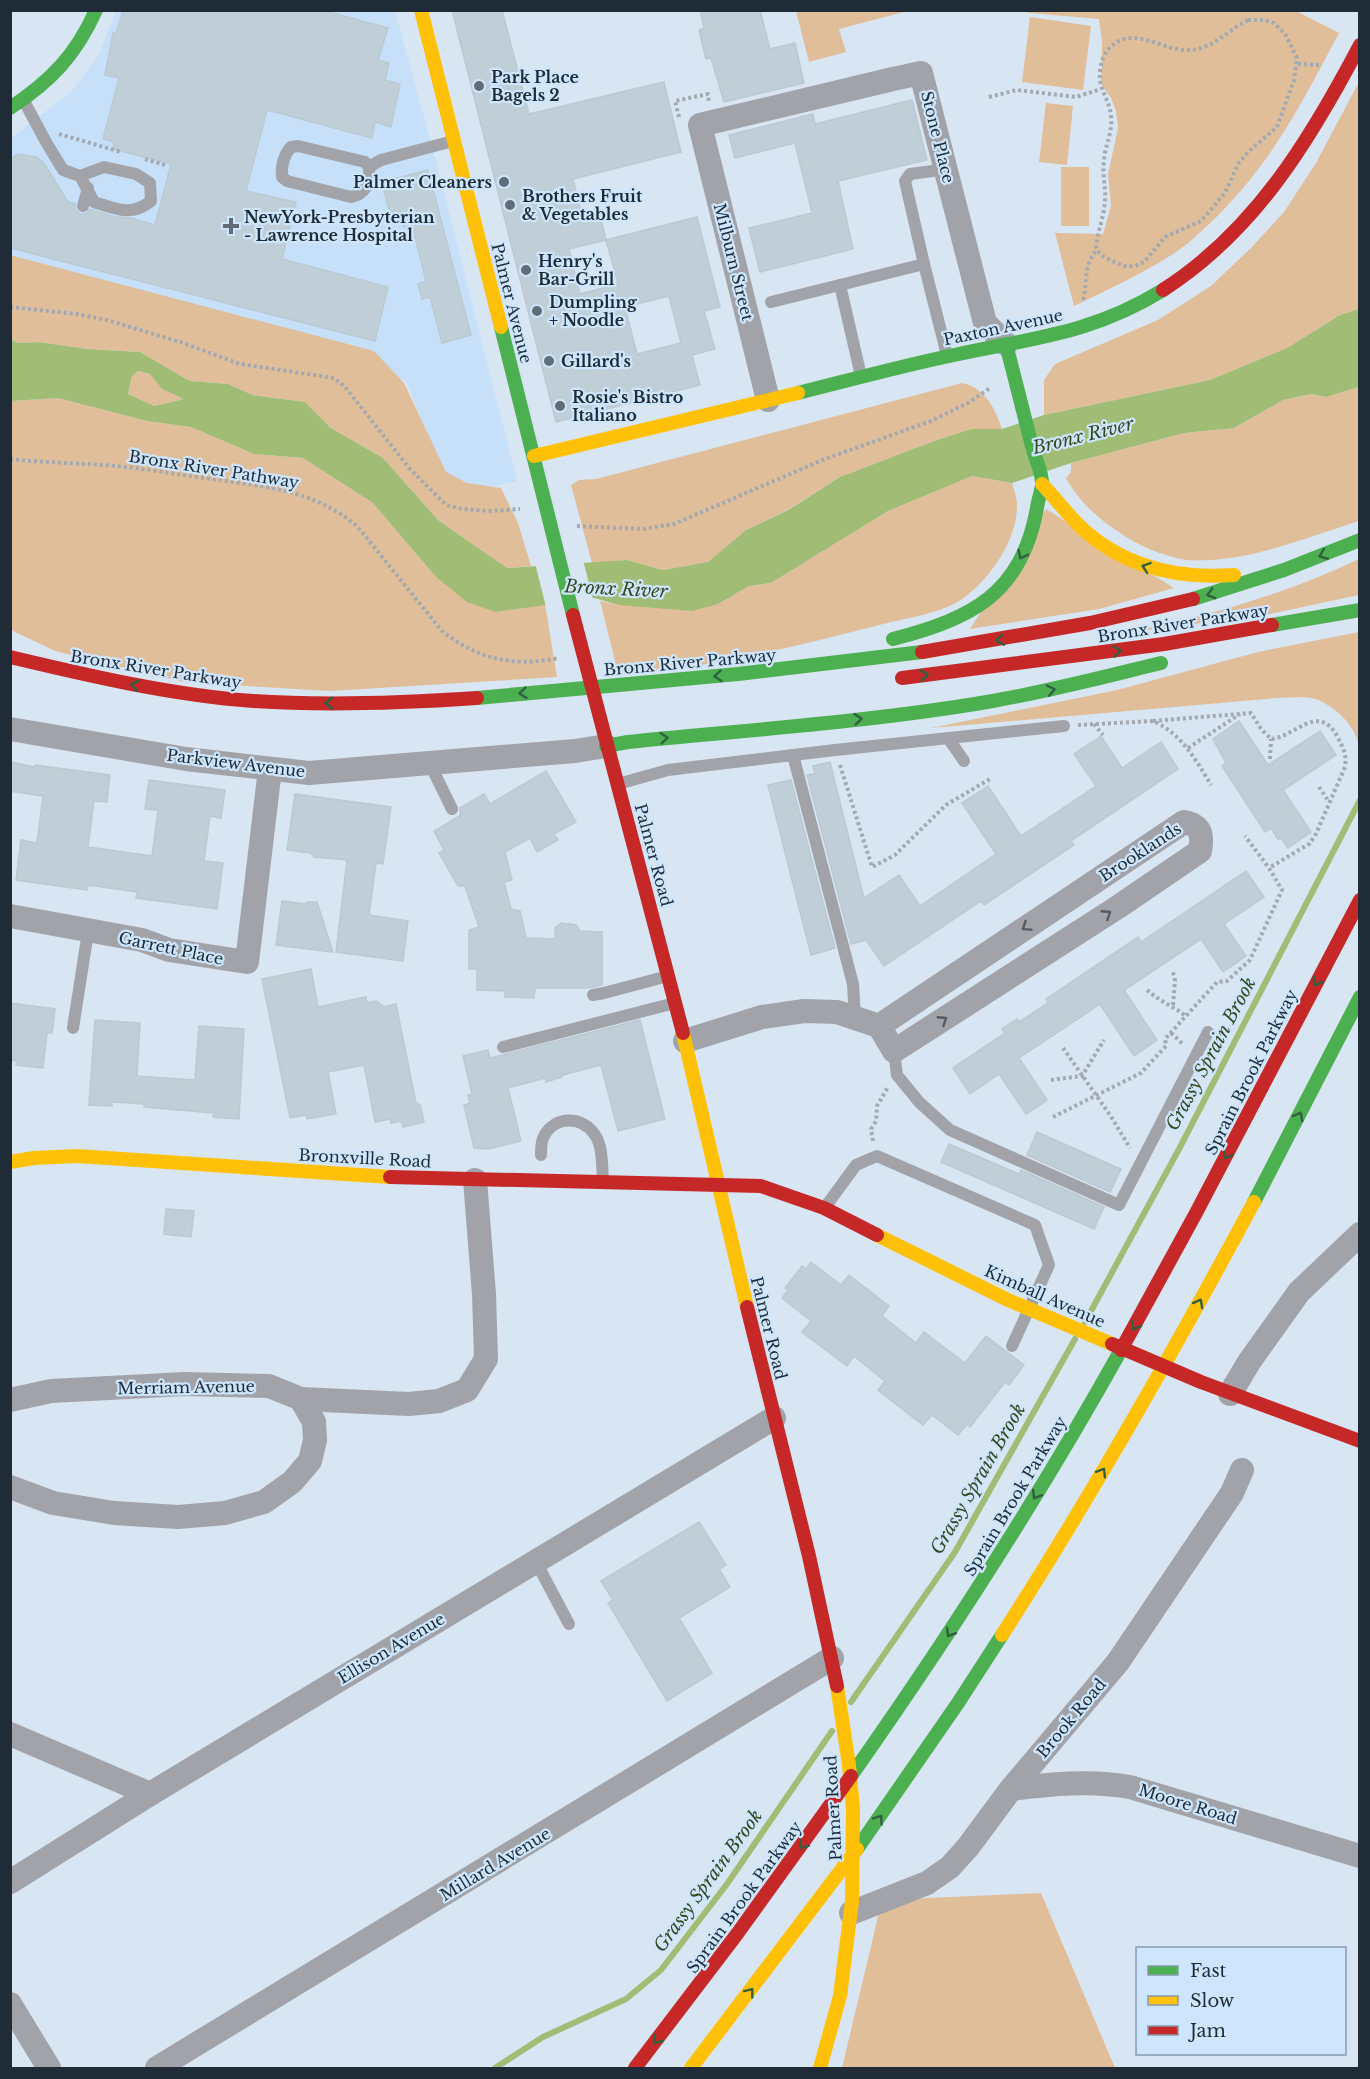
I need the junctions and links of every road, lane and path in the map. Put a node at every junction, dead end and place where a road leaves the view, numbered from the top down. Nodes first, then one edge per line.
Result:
1 (96, 10) edge
2 (421, 10) edge
3 (1359, 45) edge
4 (1298, 64) junction
5 (1327, 65) dead end
6 (1101, 89) junction
7 (989, 97) dead end
8 (1286, 97) junction
9 (692, 98) dead end
10 (24, 99) junction
11 (1295, 102) dead end
12 (10, 108) edge
13 (690, 124) junction
14 (55, 126) dead end
15 (454, 141) junction
16 (122, 153) dead end
17 (144, 159) dead end
18 (165, 165) dead end
19 (369, 167) junction
20 (946, 169) junction
21 (80, 176) junction
22 (88, 188) junction
23 (83, 206) dead end
24 (1097, 250) junction
25 (924, 264) junction
26 (840, 285) junction
27 (771, 302) dead end
28 (10, 307) edge
29 (1081, 308) dead end
30 (1006, 344) junction
31 (947, 356) junction
32 (862, 377) junction
33 (991, 388) dead end
34 (768, 400) junction
35 (534, 456) junction
36 (10, 459) edge
37 (1041, 484) junction
38 (524, 508) dead end
39 (580, 526) dead end
40 (1359, 540) edge
41 (1287, 570) junction
42 (570, 603) joint
43 (1359, 610) edge
44 (1322, 617) junction
45 (20, 647) dead end
46 (1211, 650) dead end
47 (10, 657) edge
48 (563, 657) dead end
49 (1179, 659) dead end
50 (776, 671) junction
51 (70, 672) junction
52 (888, 680) dead end
53 (612, 705) dead end
54 (579, 708) dead end
55 (1241, 714) junction
56 (1153, 721) junction
57 (1064, 726) dead end
58 (10, 729) edge
59 (1103, 735) dead end
60 (948, 738) junction
61 (1271, 739) junction
62 (606, 746) junction
63 (1188, 748) junction
64 (836, 750) junction
65 (793, 755) junction
66 (1270, 759) dead end
67 (964, 761) dead end
68 (429, 762) junction
69 (270, 769) junction
70 (990, 778) dead end
71 (617, 784) junction
72 (1210, 785) dead end
73 (1319, 787) dead end
74 (1330, 803) junction
75 (452, 809) dead end
76 (1245, 836) dead end
77 (1269, 868) junction
78 (1359, 900) edge
79 (10, 916) edge
80 (88, 932) junction
81 (992, 950) junction
82 (1173, 972) dead end
83 (669, 975) junction
84 (1010, 977) junction
85 (1147, 990) dead end
86 (593, 995) dead end
87 (1359, 997) edge
88 (676, 1003) junction
89 (1173, 1005) junction
90 (1186, 1016) junction
91 (855, 1018) junction
92 (879, 1026) junction
93 (73, 1028) dead end
94 (1208, 1032) dead end
95 (1104, 1040) dead end
96 (685, 1041) junction
97 (503, 1047) dead end
98 (1063, 1048) dead end
99 (894, 1051) junction
100 (1082, 1076) junction
101 (1051, 1080) dead end
102 (883, 1094) dead end
103 (1095, 1095) junction
104 (1053, 1118) dead end
105 (870, 1129) dead end
106 (541, 1155) dead end
107 (10, 1162) edge
108 (1137, 1169) junction
109 (475, 1180) junction
110 (603, 1183) junction
111 (718, 1187) junction
112 (824, 1209) junction
113 (1359, 1234) edge
114 (1012, 1346) dead end
115 (1230, 1394) junction
116 (301, 1399) junction
117 (10, 1400) edge
118 (774, 1418) junction
119 (1359, 1440) edge
120 (1242, 1470) dead end
121 (10, 1487) edge
122 (535, 1560) junction
123 (569, 1624) dead end
124 (832, 1658) junction
125 (10, 1734) edge
126 (1011, 1789) junction
127 (150, 1794) junction
128 (1359, 1856) edge
129 (10, 1882) edge
130 (851, 1907) junction
131 (10, 2004) edge
132 (49, 2068) edge
133 (157, 2068) edge
134 (634, 2068) edge
135 (691, 2068) edge
136 (820, 2068) edge

1 - 10 main road
2 - 15 main road, Palmer Avenue
3 - 30 main road, Paxton Avenue
4 - 5 path
4 - 6 path
4 - 8 path
6 - 7 path
6 - 24 path
8 - 11 path
8 - 24 path
9 - 13 path
10 - 12 main road
10 - 21 lane
13 - 20 street, Stone Place
13 - 34 street, Milburn Street
14 - 16 path
15 - 19 lane
15 - 35 main road, Palmer Avenue
17 - 18 path
19 - 19 lane
20 - 25 lane
20 - 30 street, Stone Place
21 - 22 lane
21 - 22 lane
22 - 23 lane
24 - 29 path
25 - 26 lane
25 - 31 lane
26 - 27 lane
26 - 32 lane
28 - 38 path
30 - 31 main road, Paxton Avenue
30 - 37 main road
31 - 32 main road, Paxton Avenue
32 - 34 main road, Paxton Avenue
33 - 39 path
34 - 35 main road, Paxton Avenue
35 - 42 main road, Palmer Avenue
36 - 48 path, Bronx River Pathway
41 -> 37 main road
37 -> 50 main road
40 -> 41 main road, Bronx River Parkway
41 -> 50 main road, Bronx River Parkway
42 - 62 main road, Palmer Road
43 - 44 main road, Bronx River Parkway
44 - 46 main road
52 -> 44 main road, Bronx River Parkway
45 - 51 main road
47 - 51 main road, Bronx River Parkway
62 -> 49 main road
50 -> 51 main road, Bronx River Parkway
53 - 54 main road
55 - 56 path
55 - 61 path
55 - 63 path
56 - 59 path
56 - 63 path
57 - 60 lane
58 - 69 street, Parkview Avenue
60 - 64 lane
60 - 67 lane
61 - 66 path
61 - 74 path
62 - 68 street, Parkview Avenue
62 - 71 main road, Palmer Road
63 - 72 path
64 - 65 lane
64 - 70 path
65 - 71 lane
65 - 91 lane
68 - 69 street, Parkview Avenue
68 - 75 lane
69 - 80 street, Garrett Place
71 - 83 main road, Palmer Road
73 - 74 path
74 - 77 path
76 - 77 path
77 - 90 path
78 -> 134 main road, Sprain Brook Parkway
79 - 80 street, Garrett Place
80 - 93 lane
81 - 84 street
84 -> 81 street, Brooklands
81 - 92 street, Brooklands
82 - 89 path
83 - 86 lane
83 - 88 main road, Palmer Road
99 -> 84 street, Brooklands
85 - 89 path
135 -> 87 main road
88 - 96 main road, Palmer Road
88 - 97 lane
89 - 90 path
90 - 103 path
91 - 92 street
91 - 96 street
92 - 99 street
94 - 108 lane
95 - 100 path
96 - 111 main road, Palmer Road
98 - 100 path
99 - 108 lane
100 - 101 path
100 - 103 path
102 - 105 path
103 - 104 path
103 - 108 path
106 - 110 lane
107 - 109 main road, Bronxville Road
109 - 110 main road, Bronxville Road
109 - 116 street, Merriam Avenue
110 - 111 main road, Bronxville Road
111 - 112 main road, Kimball Avenue
111 - 118 main road, Palmer Road
112 - 114 lane
112 - 115 main road, Kimball Avenue
113 - 115 street
115 - 119 main road, Kimball Avenue
116 - 117 street, Merriam Avenue
116 - 121 street
118 - 122 street, Ellison Avenue
118 - 124 main road, Palmer Road
120 - 126 street, Brook Road
122 - 123 lane
122 - 127 street, Ellison Avenue
124 - 130 main road, Palmer Road
124 - 133 street, Millard Avenue
125 - 127 street
126 - 128 street, Moore Road
126 - 130 street, Brook Road
127 - 129 street, Ellison Avenue
130 - 136 main road, Palmer Road
131 - 132 street

